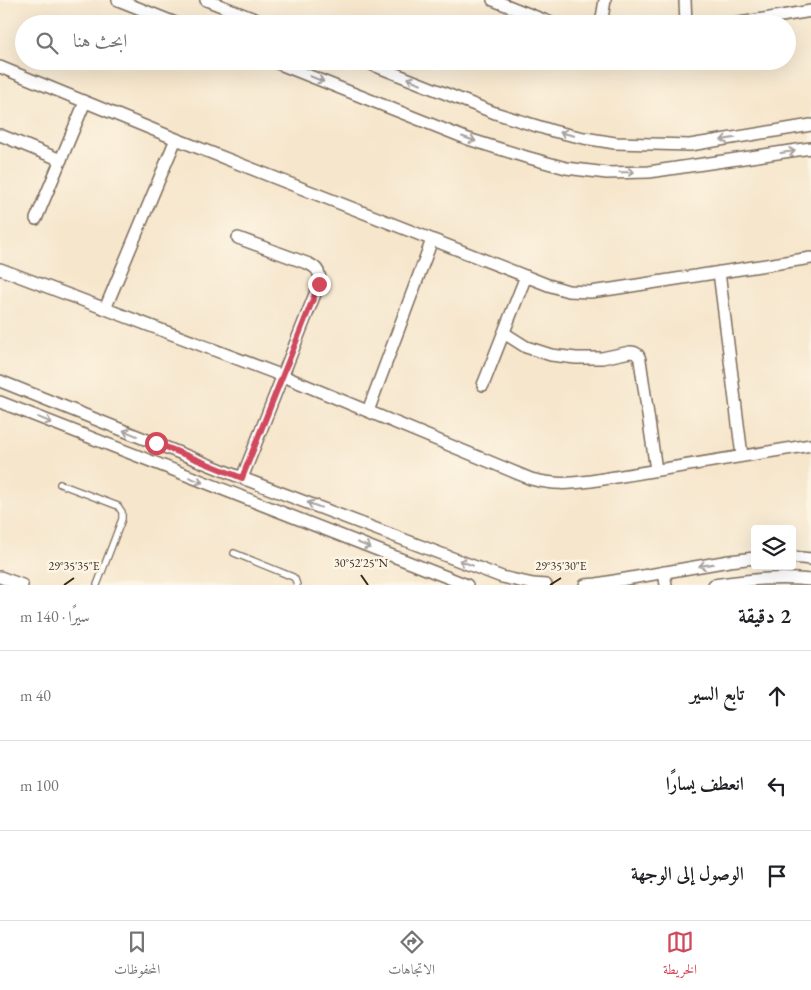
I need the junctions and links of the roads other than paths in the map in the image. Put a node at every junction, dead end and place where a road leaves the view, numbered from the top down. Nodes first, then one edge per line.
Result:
1 (118, 0) edge
2 (206, 0) edge
3 (493, 0) edge
4 (605, 0) edge
5 (685, 0) edge
6 (515, 4) edge
7 (811, 11) edge
8 (156, 15) edge
9 (244, 15) edge
10 (536, 15) edge
11 (602, 15) edge
12 (686, 15) edge
13 (787, 15) edge
14 (0, 67) edge
15 (295, 70) edge
16 (386, 70) edge
17 (85, 102) junction
18 (811, 125) edge
19 (0, 135) edge
20 (176, 140) junction
21 (811, 148) edge
22 (61, 160) junction
23 (36, 219) dead end
24 (238, 238) dead end
25 (432, 240) junction
26 (811, 258) edge
27 (0, 269) edge
28 (719, 272) junction
29 (526, 276) junction
30 (105, 309) junction
31 (504, 333) junction
32 (283, 376) junction
33 (0, 381) edge
34 (483, 385) dead end
35 (0, 402) edge
36 (368, 411) junction
37 (811, 445) edge
38 (742, 456) junction
39 (656, 470) junction
40 (242, 478) junction
41 (60, 484) dead end
42 (234, 553) dead end
43 (796, 557) edge
44 (751, 558) edge
45 (811, 559) edge
46 (664, 572) junction
47 (1, 579) edge
48 (811, 580) edge
49 (22, 585) edge
50 (97, 585) edge
51 (297, 585) edge
52 (467, 585) edge
53 (546, 585) edge
54 (585, 585) edge
55 (666, 585) edge
56 (714, 585) edge

1 - 8 street
2 - 9 street
3 - 6 street
4 - 11 street
5 - 12 street
6 - 10 street
7 - 13 street
14 - 17 street
15 -> 21 street
18 -> 16 street
17 - 20 street
17 - 22 street
19 - 22 street
20 - 25 street
20 - 30 street
22 - 23 street
24 - 32 street
25 - 29 street
25 - 36 street
26 - 28 street
27 - 30 street
28 - 29 street
28 - 38 street
29 - 31 street
30 - 32 street
31 - 34 street
31 - 39 street
32 - 36 street
32 - 40 street
40 -> 33 street
35 -> 52 street
36 - 39 street
37 - 38 street
38 - 39 street
53 -> 40 street
41 - 50 lane
42 - 51 lane
43 - 45 street
44 -> 46 street
46 - 54 street
46 - 55 street
47 - 49 street
48 - 56 street

